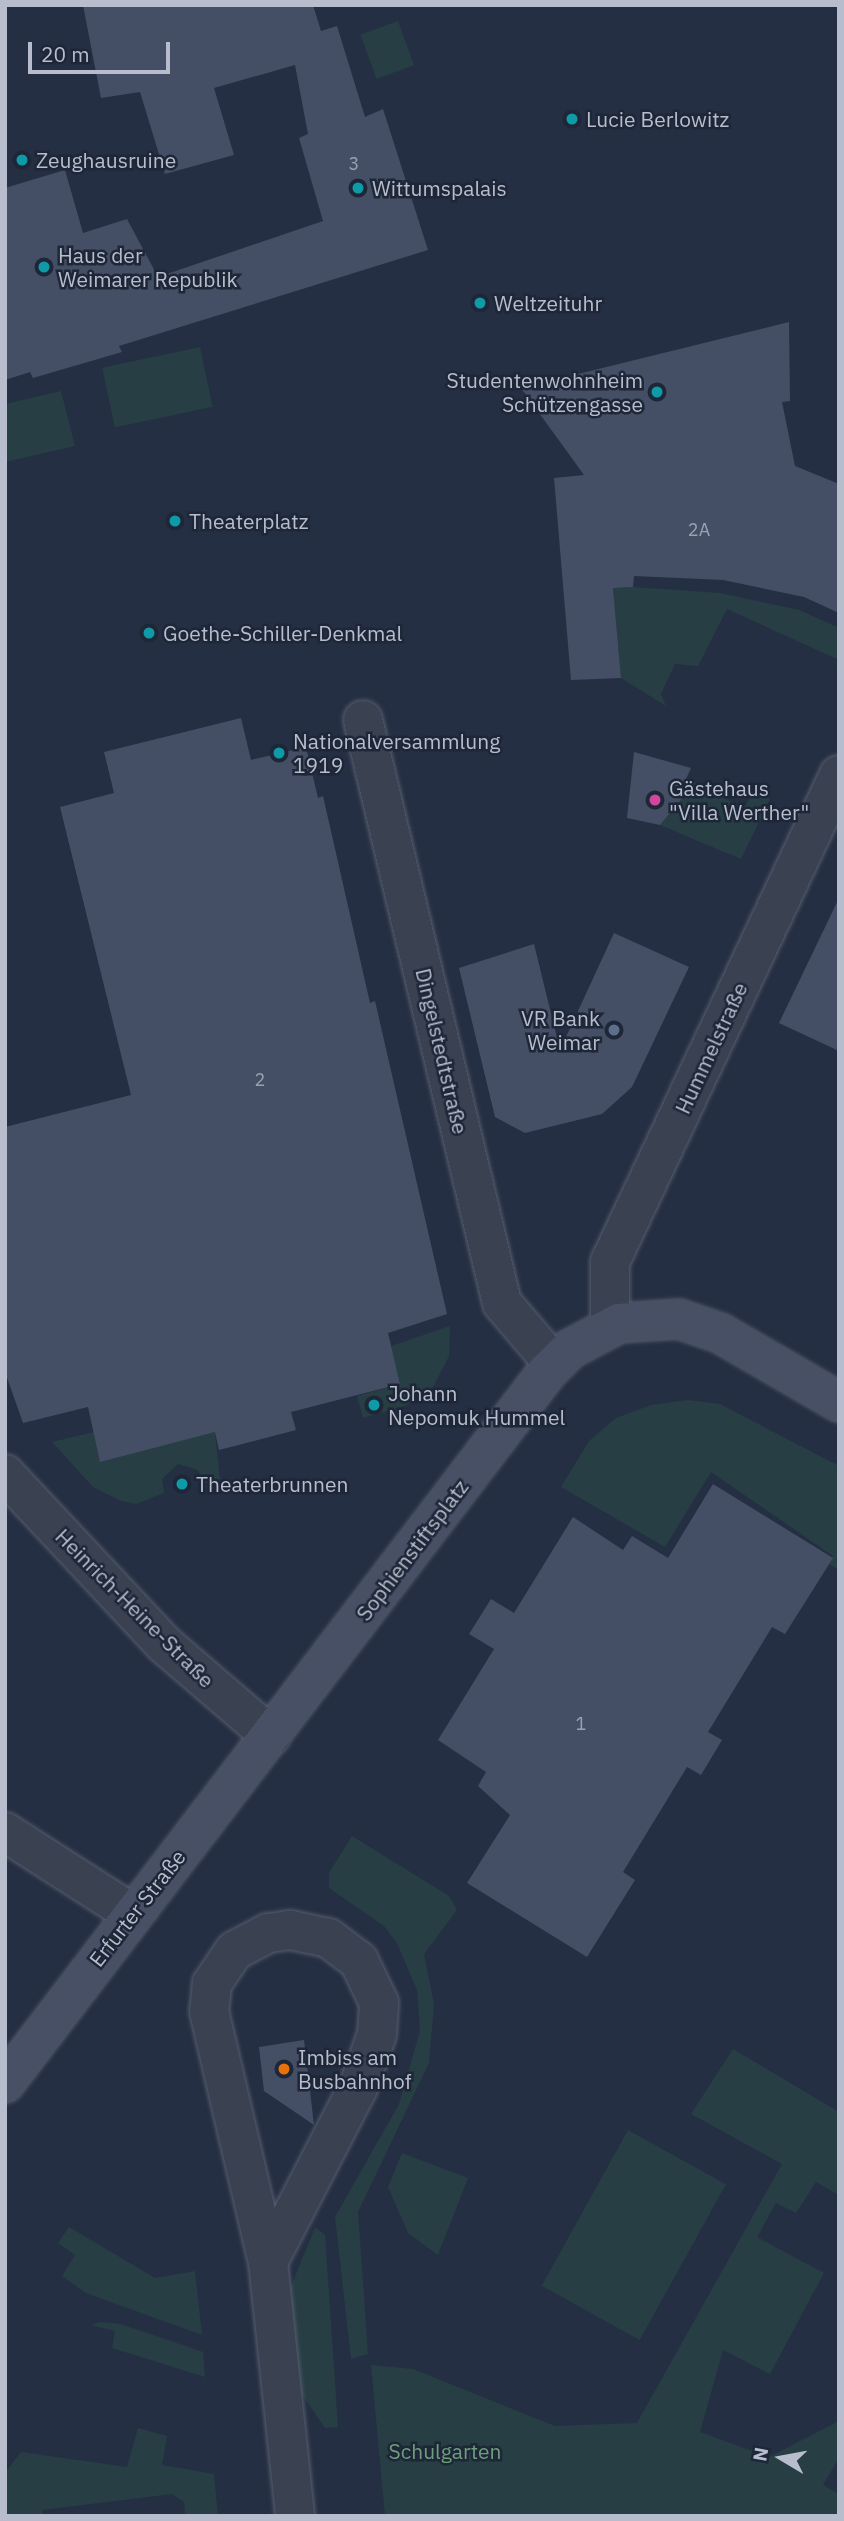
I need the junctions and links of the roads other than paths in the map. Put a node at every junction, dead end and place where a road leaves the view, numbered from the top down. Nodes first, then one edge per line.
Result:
1 (363, 720) dead end
2 (839, 775) edge
3 (830, 816) edge
4 (610, 1327) junction
5 (554, 1364) junction
6 (839, 1402) edge
7 (5, 1474) edge
8 (271, 1736) junction
9 (5, 1832) edge
10 (131, 1913) junction
11 (5, 2083) edge
12 (268, 2262) junction
13 (295, 2516) edge

1 - 5 street, Dingelstedtstraße
2 - 3 street, Hummelstraße
3 - 4 street, Hummelstraße
4 - 5 street, Sophienstiftsplatz
4 - 6 street
5 - 8 street, Sophienstiftsplatz
7 - 8 street, Heinrich-Heine-Straße
8 - 10 street, Erfurter Straße
9 - 10 street
10 - 11 street, Erfurter Straße
12 - 12 street
12 - 13 street

